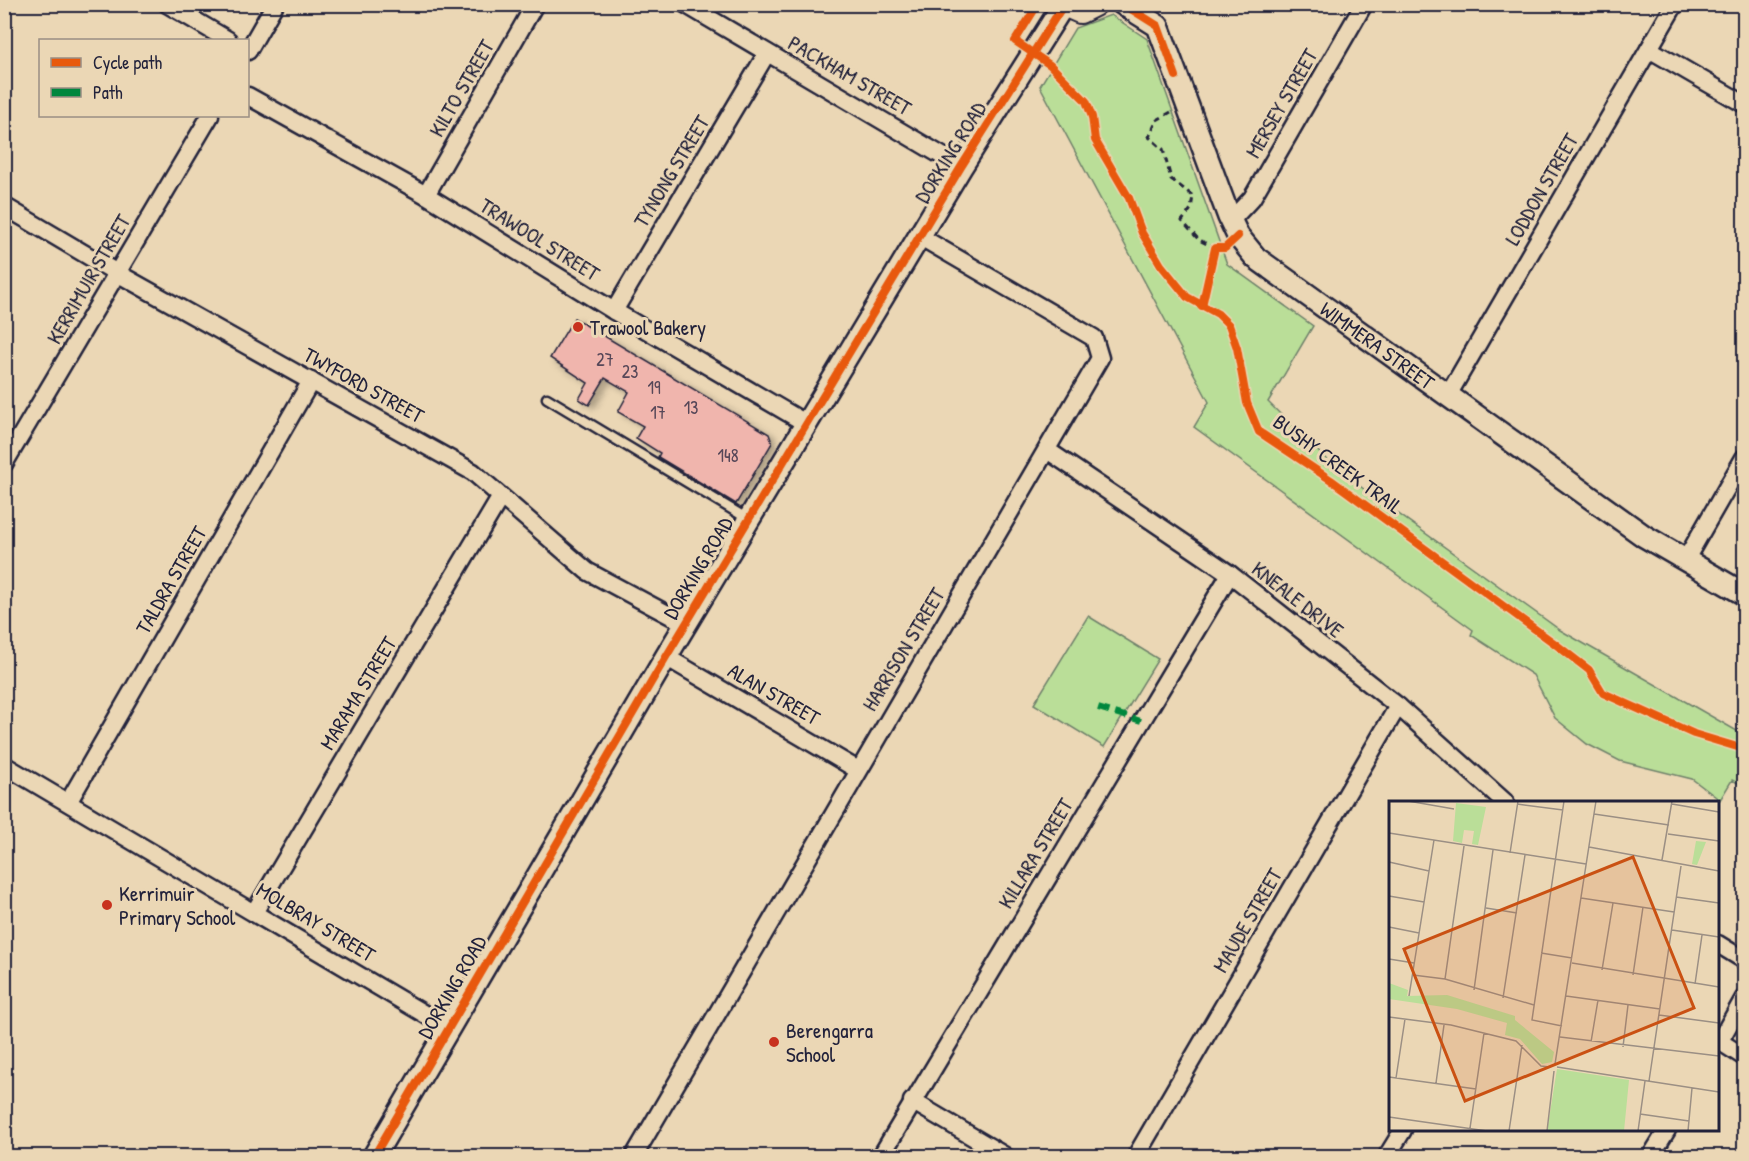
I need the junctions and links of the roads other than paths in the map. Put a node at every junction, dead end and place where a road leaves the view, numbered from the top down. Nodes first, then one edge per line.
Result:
1 (167, 4) edge
2 (275, 4) edge
3 (535, 4) edge
4 (685, 4) edge
5 (1064, 4) edge
6 (1095, 4) edge
7 (1123, 4) edge
8 (1364, 4) edge
9 (1675, 4) edge
10 (226, 39) edge
11 (249, 49) edge
12 (1649, 49) junction
13 (767, 53) junction
14 (249, 97) edge
15 (1744, 104) edge
16 (209, 117) edge
17 (961, 167) junction
18 (426, 195) junction
19 (4, 206) edge
20 (1234, 226) junction
21 (919, 236) junction
22 (117, 273) junction
23 (614, 312) junction
24 (311, 381) junction
25 (1447, 397) junction
26 (547, 398) dead end
27 (807, 424) junction
28 (1047, 450) junction
29 (1744, 458) edge
30 (4, 464) edge
31 (500, 498) junction
32 (749, 519) junction
33 (1686, 560) junction
34 (1230, 574) junction
35 (1744, 594) edge
36 (686, 624) junction
37 (666, 657) junction
38 (1398, 706) junction
39 (4, 765) edge
40 (858, 770) junction
41 (69, 801) junction
42 (1504, 801) edge
43 (255, 911) junction
44 (1719, 945) edge
45 (1744, 960) edge
46 (1744, 998) edge
47 (448, 1028) junction
48 (1719, 1041) edge
49 (1719, 1044) edge
50 (1744, 1057) edge
51 (912, 1101) junction
52 (1402, 1131) edge
53 (1666, 1131) edge
54 (374, 1156) edge
55 (634, 1156) edge
56 (881, 1156) edge
57 (1005, 1156) edge
58 (1136, 1156) edge
59 (1387, 1156) edge
60 (1651, 1156) edge

1 - 10 street
2 - 11 street
3 - 18 street, KILTO STREET
4 - 13 street, PACKHAM STREET
5 - 6 main road
5 - 17 street, DORKING ROAD
7 - 20 street, WIMMERA STREET
8 - 20 street, MERSEY STREET
9 - 12 street, LODDON STREET
12 - 15 street
12 - 25 street, LODDON STREET
13 - 17 street, PACKHAM STREET
13 - 23 street, TYNONG STREET
14 - 18 street, TRAWOOL STREET
16 - 22 street, KERRIMUIR STREET
17 - 21 street, DORKING ROAD
18 - 23 street, TRAWOOL STREET
19 - 22 street, TWYFORD STREET
20 - 25 street, WIMMERA STREET
21 - 27 street, DORKING ROAD
21 - 28 street, HARRISON STREET
22 - 24 street, TWYFORD STREET
22 - 30 street, KERRIMUIR STREET
23 - 27 street, TRAWOOL STREET
24 - 31 street, TWYFORD STREET
24 - 41 street, TALDRA STREET
25 - 33 street, WIMMERA STREET
26 - 32 lane
27 - 32 street, DORKING ROAD
28 - 34 street, KNEALE DRIVE
28 - 40 street, HARRISON STREET
29 - 33 street
31 - 36 street, TWYFORD STREET
31 - 43 street, MARAMA STREET
32 - 36 street, DORKING ROAD
33 - 35 street, WIMMERA STREET
34 - 38 street, KNEALE DRIVE
34 - 51 street, KILLARA STREET
36 - 37 street, DORKING ROAD
37 - 40 street, ALAN STREET
37 - 47 street, DORKING ROAD
38 - 42 street, KNEALE DRIVE
38 - 58 street, MAUDE STREET
39 - 41 street, MOLBRAY STREET
40 - 55 street, HARRISON STREET
41 - 43 street, MOLBRAY STREET
43 - 47 street, MOLBRAY STREET
44 - 45 street
46 - 48 street
47 - 54 street, DORKING ROAD
49 - 50 street
51 - 56 street, KILLARA STREET
51 - 57 street
52 - 59 street
53 - 60 street

